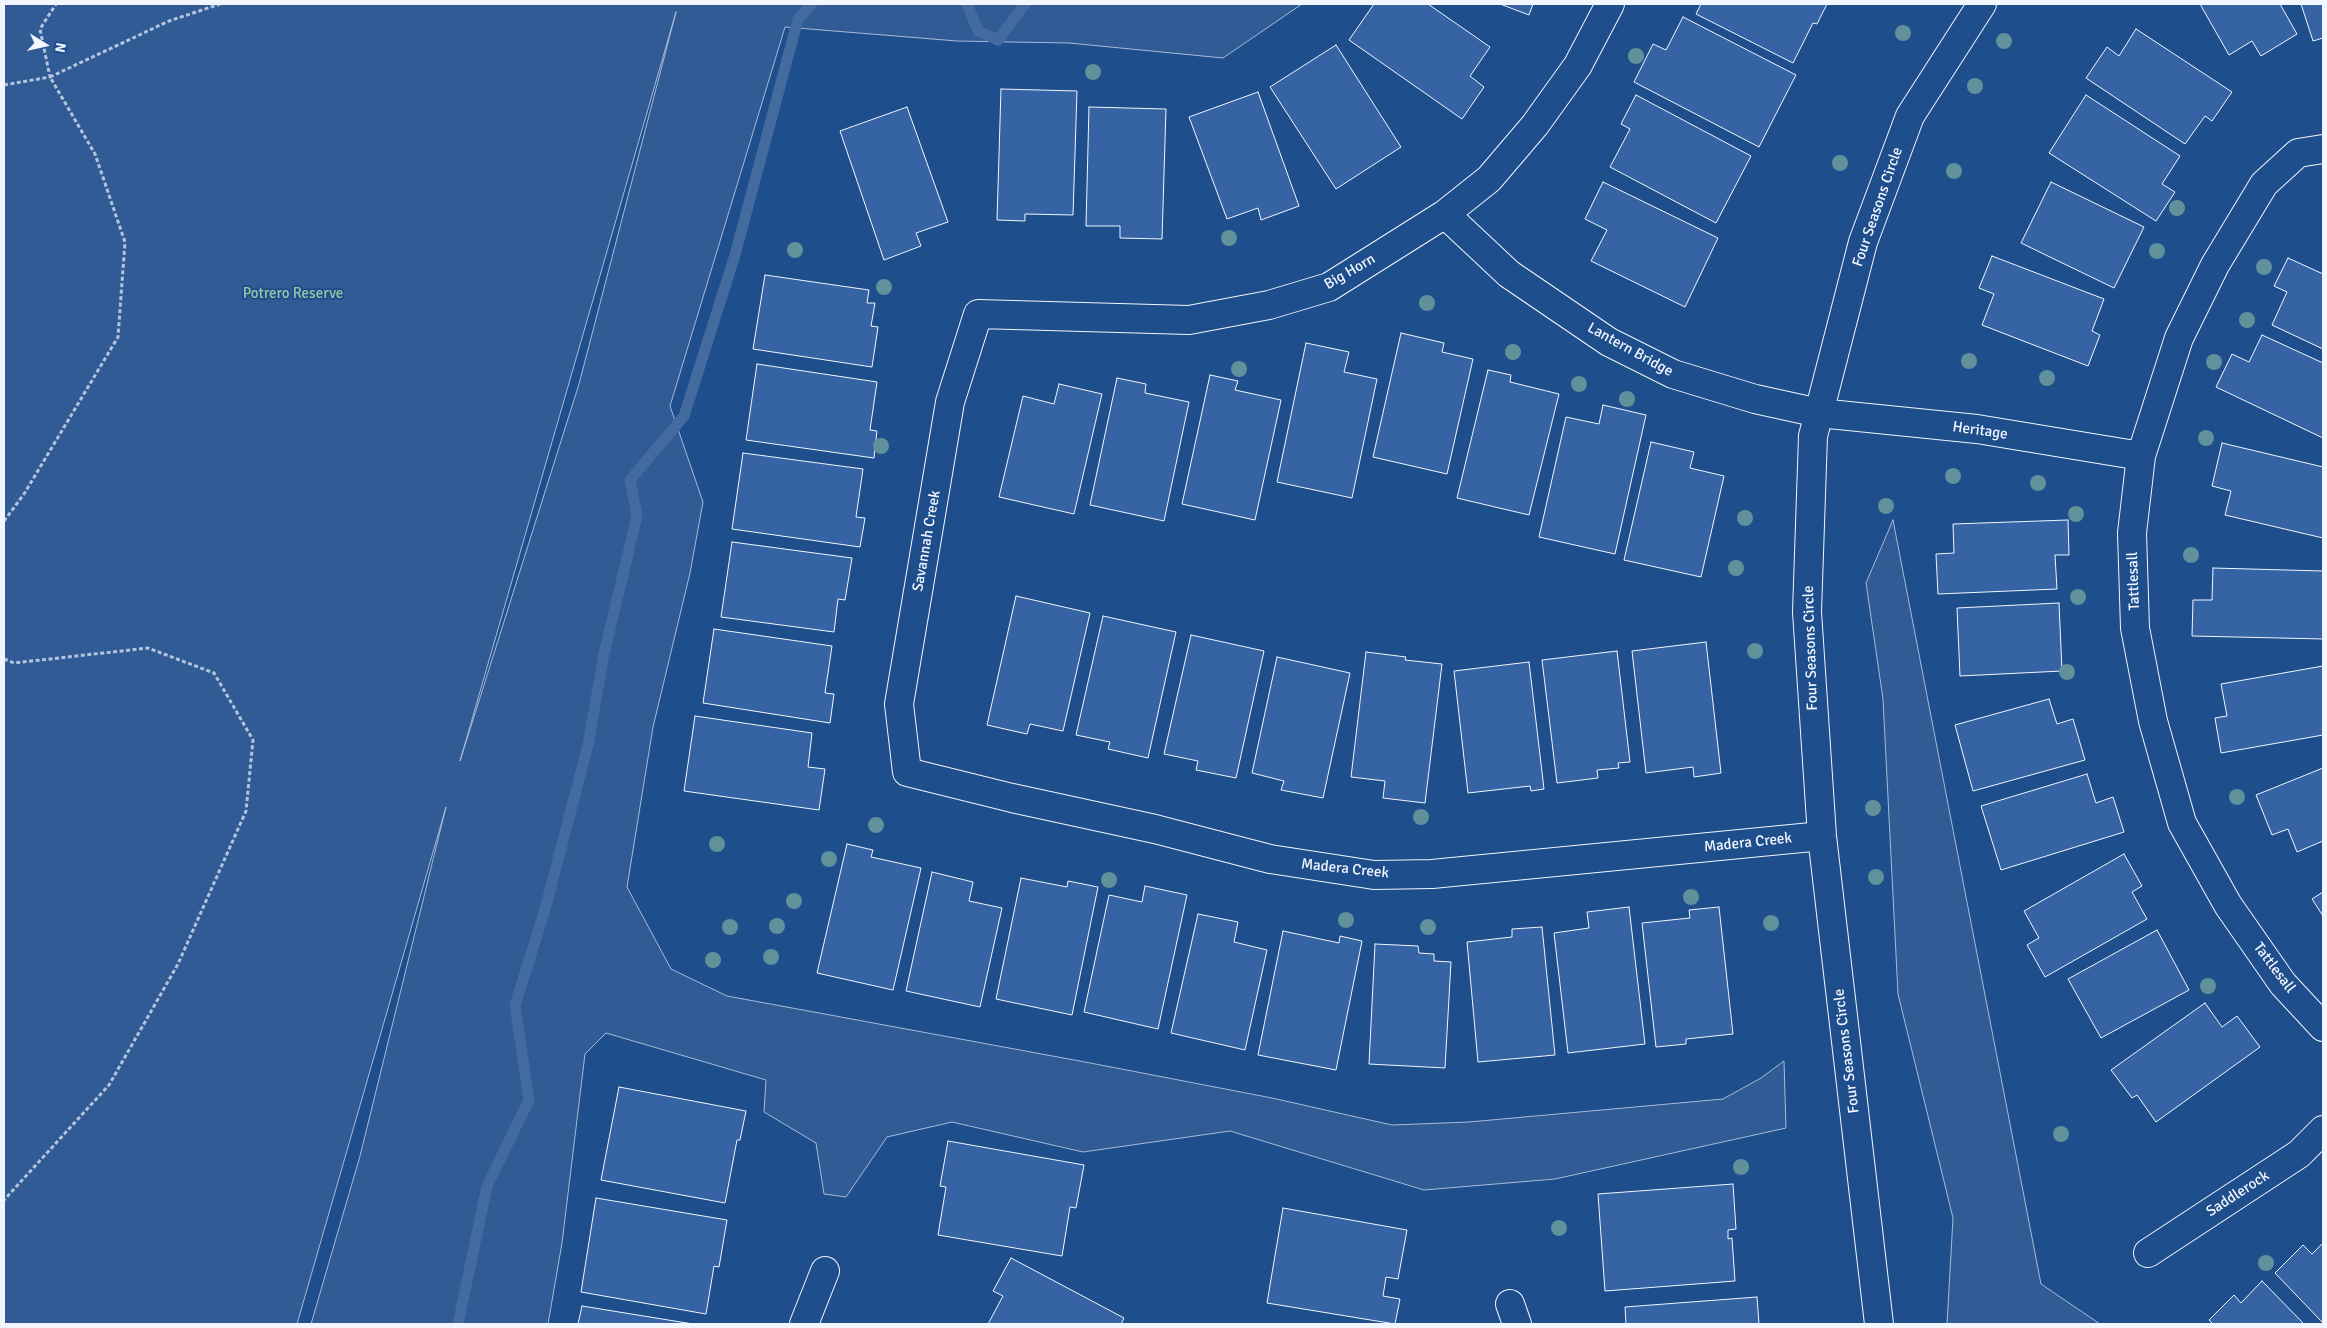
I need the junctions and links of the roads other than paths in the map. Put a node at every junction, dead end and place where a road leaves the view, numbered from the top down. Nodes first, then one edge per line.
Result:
1 (1610, 4) edge
2 (1982, 4) edge
3 (2323, 149) edge
4 (1445, 214) junction
5 (978, 314) joint
6 (1818, 413) junction
7 (2141, 456) junction
8 (907, 772) joint
9 (1822, 836) junction
10 (2323, 1027) edge
11 (2323, 1130) edge
12 (2148, 1252) dead end
13 (825, 1270) dead end
14 (804, 1324) edge
15 (1879, 1324) edge

1 - 4 street, Big Horn
2 - 6 street, Four Seasons Circle
3 - 7 street, Tattlesall
4 - 5 street, Big Horn
4 - 6 street, Lantern Bridge
5 - 8 street, Savannah Creek
6 - 7 street, Heritage
6 - 9 street, Four Seasons Circle
7 - 10 street, Tattlesall
8 - 9 street, Madera Creek
9 - 15 street, Four Seasons Circle
11 - 12 street, Saddlerock
13 - 14 street

